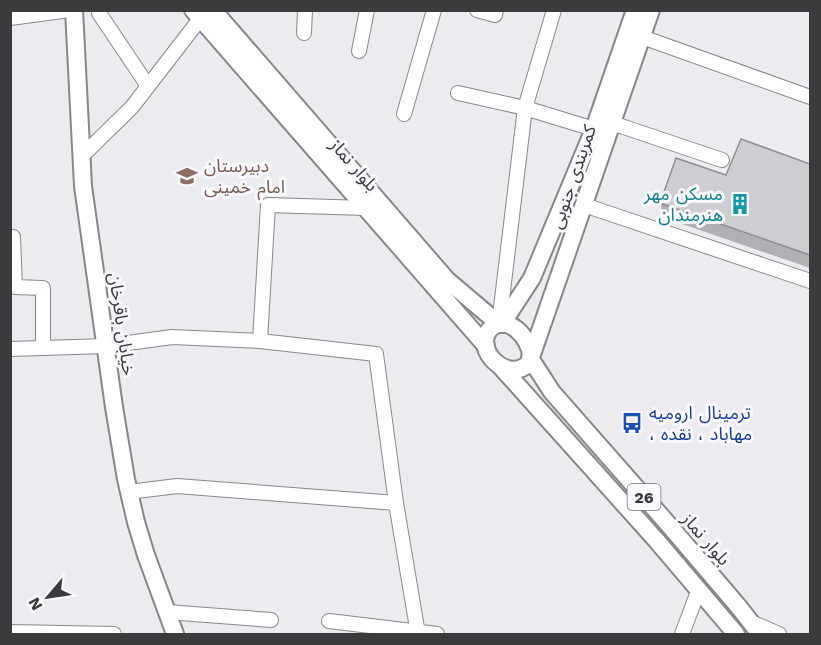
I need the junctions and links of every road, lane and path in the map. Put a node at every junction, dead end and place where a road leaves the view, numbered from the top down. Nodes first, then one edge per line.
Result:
1 (72, 10) edge
2 (305, 10) edge
3 (367, 10) edge
4 (434, 10) edge
5 (477, 10) edge
6 (554, 10) edge
7 (635, 10) edge
8 (651, 10) edge
9 (99, 13) dead end
10 (202, 13) edge
11 (496, 13) edge
12 (10, 18) edge
13 (304, 33) dead end
14 (642, 37) junction
15 (359, 51) dead end
16 (148, 86) junction
17 (458, 93) dead end
18 (810, 97) edge
19 (525, 108) junction
20 (404, 114) dead end
21 (612, 123) junction
22 (594, 129) junction
23 (81, 157) junction
24 (722, 160) dead end
25 (584, 205) junction
26 (366, 208) junction
27 (13, 237) dead end
28 (532, 278) junction
29 (810, 281) edge
30 (13, 287) edge
31 (556, 287) junction
32 (469, 298) junction
33 (459, 315) junction
34 (500, 324) junction
35 (260, 341) junction
36 (106, 346) junction
37 (486, 346) junction
38 (43, 348) junction
39 (10, 349) edge
40 (531, 357) junction
41 (501, 367) junction
42 (552, 392) junction
43 (537, 406) junction
44 (129, 492) junction
45 (396, 503) junction
46 (699, 589) junction
47 (167, 612) junction
48 (271, 621) dead end
49 (329, 621) dead end
50 (755, 630) edge
51 (10, 632) edge
52 (417, 633) edge
53 (114, 634) edge
54 (175, 634) edge
55 (437, 634) edge
56 (682, 634) edge
57 (736, 634) edge
58 (779, 634) edge

1 - 12 street
1 - 23 main road, خیابان باقرخان
2 - 13 street
3 - 15 street
4 - 20 street
5 - 11 street
6 - 19 street
7 - 22 main road, کمربندی جنوبی
8 - 14 main road, کمربندی جنوبی
9 - 16 street
10 - 16 street
10 - 26 main road, بلوار نماز / 26
10 - 32 main road, بلوار نماز / 26
14 - 18 street
14 - 21 main road, کمربندی جنوبی
16 - 23 street
17 - 19 street
19 - 22 street
19 - 34 street
21 - 24 street
21 - 25 main road, کمربندی جنوبی
22 - 28 main road, کمربندی جنوبی
23 - 36 main road, خیابان باقرخان
25 - 29 street
25 - 31 main road, کمربندی جنوبی
26 - 33 main road, بلوار نماز / 26
26 - 35 street
27 - 30 street
28 - 31 main road
28 - 34 main road, کمربندی جنوبی
30 - 38 street
31 - 40 main road, کمربندی جنوبی
32 - 33 main road
32 - 34 main road, بلوار نماز / 26
33 - 37 main road, بلوار نماز / 26
34 - 37 main road
34 - 40 main road, 26
35 - 36 street
35 - 45 street
36 - 38 street
36 - 44 main road, خیابان باقرخان
37 - 41 main road, 26
38 - 39 street
40 - 41 main road
40 - 42 main road, بلوار نماز / 26
41 - 43 main road, بلوار نماز / 26
42 - 43 main road
42 - 50 main road, بلوار نماز / 26
43 - 46 main road, بلوار نماز / 26
44 - 45 street
44 - 47 main road, خیابان باقرخان
45 - 52 street
46 - 56 street
46 - 57 main road, بلوار نماز / 26
47 - 48 street
47 - 54 main road, خیابان باقرخان
49 - 52 street
50 - 58 street
51 - 53 street
52 - 55 street

